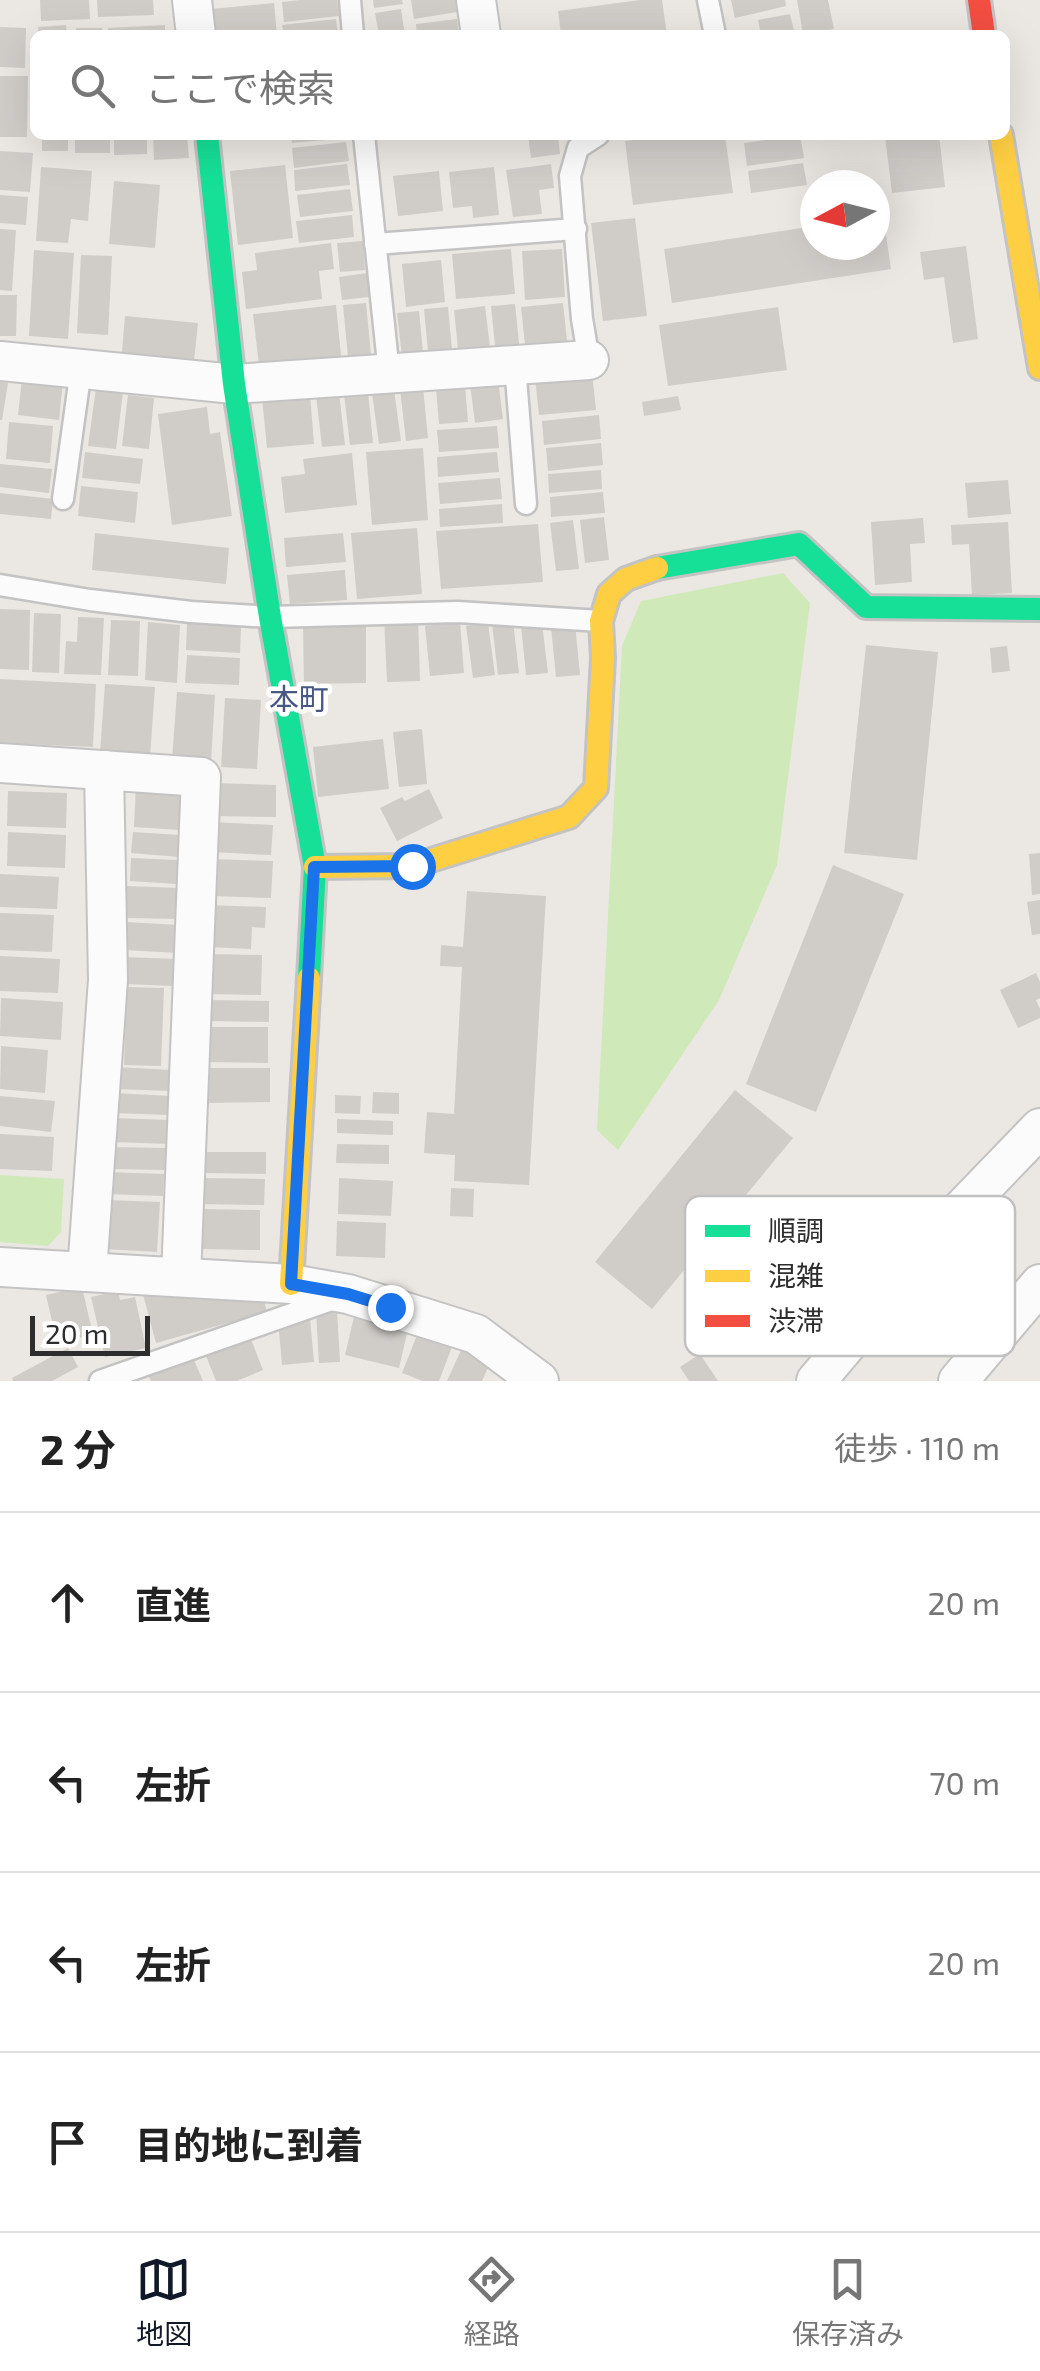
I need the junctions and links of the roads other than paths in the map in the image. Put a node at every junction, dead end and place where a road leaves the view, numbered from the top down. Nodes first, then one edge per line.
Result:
1 (192, 0) edge
2 (350, 0) edge
3 (476, 0) edge
4 (708, 0) edge
5 (978, 0) edge
6 (195, 30) edge
7 (353, 30) edge
8 (479, 30) edge
9 (714, 30) edge
10 (983, 30) edge
11 (208, 140) edge
12 (365, 140) edge
13 (590, 140) edge
14 (1002, 140) edge
15 (576, 229) junction
16 (375, 244) junction
17 (588, 360) joint
18 (0, 361) edge
19 (515, 365) junction
20 (1040, 368) edge
21 (81, 369) junction
22 (389, 373) junction
23 (234, 384) junction
24 (63, 500) dead end
25 (526, 504) dead end
26 (0, 585) edge
27 (1040, 609) edge
28 (270, 617) junction
29 (601, 620) junction
30 (0, 764) edge
31 (104, 770) junction
32 (314, 867) junction
33 (1040, 1128) edge
34 (974, 1196) edge
35 (0, 1267) edge
36 (86, 1272) junction
37 (181, 1278) junction
38 (291, 1284) junction
39 (1040, 1284) edge
40 (348, 1294) junction
41 (1015, 1314) edge
42 (837, 1356) edge
43 (979, 1356) edge
44 (100, 1381) edge
45 (539, 1381) edge
46 (816, 1381) edge
47 (958, 1381) edge

1 - 6 street
2 - 7 lane
3 - 8 street
4 - 9 lane
5 - 10 street
11 - 23 street
12 - 16 lane
13 - 15 lane
14 - 20 street
15 - 16 lane
15 - 17 lane
16 - 22 lane
17 - 19 street
18 - 21 street
19 - 22 street
19 - 25 lane
21 - 23 street
21 - 24 lane
22 - 23 street
23 - 28 street
26 - 28 lane
27 - 29 street
28 - 29 lane
28 - 32 street
29 - 32 street
30 - 31 street
31 - 36 street
31 - 37 street
32 - 38 street
33 - 34 street
35 - 36 street
36 - 37 street
37 - 38 street
38 - 40 street
39 - 41 street
40 - 44 lane
40 - 45 street
42 - 46 street
43 - 47 street

